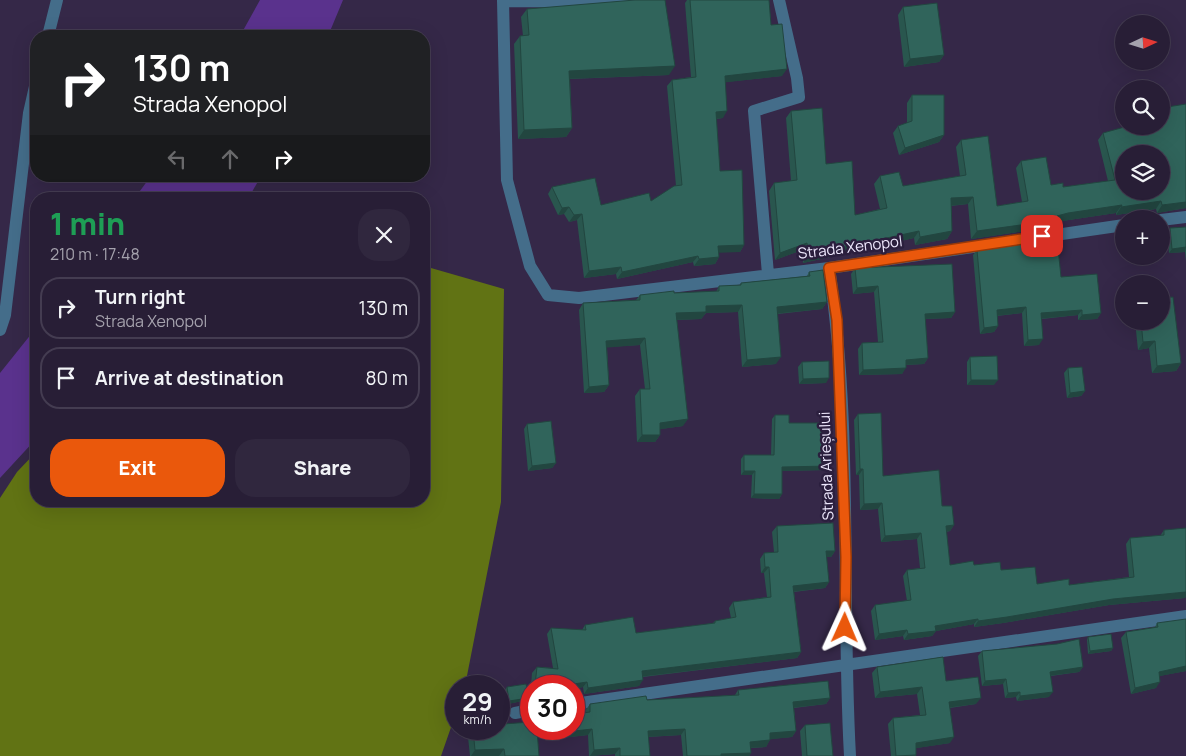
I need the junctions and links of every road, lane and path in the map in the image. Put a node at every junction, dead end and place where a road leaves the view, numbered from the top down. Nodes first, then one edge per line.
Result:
1 (57, 0) edge
2 (632, 0) edge
3 (779, 0) edge
4 (503, 1) edge
5 (50, 30) edge
6 (30, 109) edge
7 (1186, 217) edge
8 (1170, 219) edge
9 (1115, 226) edge
10 (5, 267) edge
11 (829, 268) junction
12 (768, 274) junction
13 (0, 330) edge
14 (1186, 616) edge
15 (845, 664) junction
16 (585, 702) edge
17 (520, 712) edge
18 (514, 713) dead end
19 (850, 756) edge

1 - 5 street
2 - 4 street
3 - 12 street
4 - 12 street, Strada Xenopol
6 - 10 street
7 - 8 street
9 - 11 street, Strada Xenopol
10 - 13 street
11 - 12 street, Strada Xenopol
11 - 15 street, Strada Arieșului
14 - 15 street
15 - 16 street
15 - 19 street, Strada Arieșului
17 - 18 street

